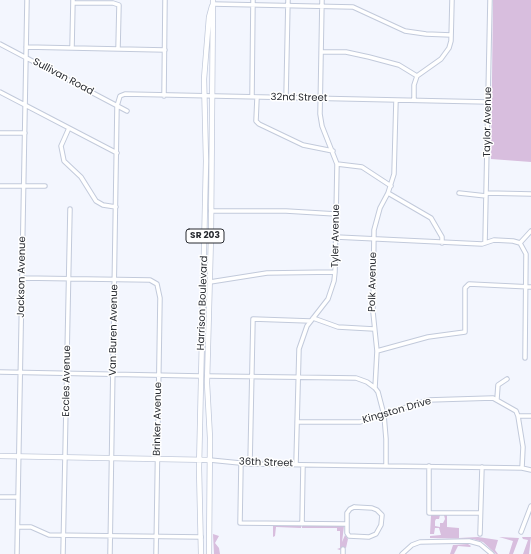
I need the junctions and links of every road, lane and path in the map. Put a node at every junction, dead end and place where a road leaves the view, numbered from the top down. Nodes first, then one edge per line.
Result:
1 (27, 0) edge
2 (165, 0) edge
3 (253, 0) edge
4 (288, 0) edge
5 (322, 0) edge
6 (452, 0) edge
7 (490, 0) edge
8 (73, 2) edge
9 (213, 2) edge
10 (253, 5) junction
11 (288, 5) junction
12 (322, 6) junction
13 (451, 34) junction
14 (0, 44) edge
15 (26, 47) junction
16 (72, 48) junction
17 (118, 49) junction
18 (165, 50) junction
19 (321, 52) junction
20 (26, 57) junction
21 (417, 76) junction
22 (1, 92) edge
23 (164, 96) junction
24 (203, 96) junction
25 (213, 97) junction
26 (252, 97) junction
27 (257, 98) junction
28 (286, 98) junction
29 (320, 98) junction
30 (396, 100) junction
31 (414, 100) junction
32 (488, 102) junction
33 (25, 105) junction
34 (118, 106) junction
35 (126, 111) dead end
36 (69, 128) junction
37 (0, 133) edge
38 (25, 133) junction
39 (333, 151) junction
40 (117, 153) junction
41 (337, 164) junction
42 (0, 186) edge
43 (24, 186) junction
44 (45, 186) dead end
45 (391, 186) junction
46 (388, 192) junction
47 (459, 193) dead end
48 (487, 194) junction
49 (531, 194) edge
50 (116, 207) junction
51 (70, 209) dead end
52 (211, 211) junction
53 (336, 214) junction
54 (531, 231) edge
55 (336, 237) junction
56 (374, 239) junction
57 (442, 243) junction
58 (485, 243) junction
59 (520, 243) junction
60 (335, 272) junction
61 (22, 278) junction
62 (68, 279) junction
63 (114, 280) junction
64 (210, 282) junction
65 (525, 287) junction
66 (531, 287) edge
67 (313, 318) junction
68 (310, 322) junction
69 (374, 329) junction
70 (377, 351) junction
71 (525, 358) dead end
72 (0, 372) edge
73 (20, 372) junction
74 (67, 373) junction
75 (113, 374) junction
76 (159, 375) junction
77 (202, 376) junction
78 (207, 376) junction
79 (251, 376) junction
80 (298, 377) junction
81 (508, 379) dead end
82 (375, 388) junction
83 (497, 399) junction
84 (384, 415) junction
85 (518, 416) junction
86 (531, 416) edge
87 (297, 422) junction
88 (0, 456) edge
89 (19, 456) junction
90 (65, 457) junction
91 (111, 458) junction
92 (158, 458) junction
93 (200, 459) junction
94 (210, 460) junction
95 (241, 463) junction
96 (250, 464) junction
97 (296, 464) junction
98 (303, 465) junction
99 (386, 466) junction
100 (429, 466) junction
101 (482, 467) junction
102 (522, 468) junction
103 (531, 470) edge
104 (0, 497) edge
105 (18, 497) junction
106 (531, 506) edge
107 (480, 513) junction
108 (302, 524) junction
109 (347, 524) junction
110 (18, 527) junction
111 (521, 532) dead end
112 (480, 534) dead end
113 (64, 535) junction
114 (110, 536) junction
115 (157, 536) junction
116 (201, 537) junction
117 (17, 554) edge
118 (63, 554) edge
119 (110, 554) edge
120 (156, 554) edge
121 (201, 554) edge
122 (208, 554) edge
123 (402, 554) edge
124 (492, 554) edge

1 - 15 street, Jackson Avenue
2 - 18 street
3 - 10 street
4 - 11 street
5 - 12 street, Tyler Avenue
6 - 13 street
7 - 32 street, Taylor Avenue
8 - 16 street
8 - 17 street
9 - 10 street
9 - 24 main road, Harrison Boulevard / SR 203
9 - 25 main road, Harrison Boulevard / SR 203
10 - 11 street
10 - 26 street
11 - 12 street
11 - 28 street
12 - 13 street
12 - 19 street, Tyler Avenue
13 - 21 street
14 - 20 street, Sullivan Road
15 - 16 street
15 - 20 street, Jackson Avenue
16 - 17 street
17 - 18 street
18 - 23 street
19 - 21 street
19 - 29 street, Tyler Avenue
20 - 33 street, Jackson Avenue
20 - 34 street, Sullivan Road
21 - 31 street
22 - 33 street
23 - 24 street, 32nd Street
23 - 34 street, 32nd Street
24 - 25 street, 32nd Street
24 - 77 main road, Harrison Boulevard / SR 203
25 - 26 street, 32nd Street
25 - 52 main road, Harrison Boulevard / SR 203
26 - 27 street, 32nd Street
27 - 28 street, 32nd Street
27 - 39 street
28 - 29 street, 32nd Street
29 - 30 street, 32nd Street
29 - 39 street, Tyler Avenue
30 - 31 street, 32nd Street
30 - 45 street, Polk Avenue
31 - 32 street, 32nd Street
32 - 48 street, Taylor Avenue
33 - 36 street
33 - 38 street, Jackson Avenue
34 - 35 street, Sullivan Road
34 - 40 street, Van Buren Avenue
36 - 40 street
36 - 50 street
37 - 38 street
38 - 43 street, Jackson Avenue
39 - 41 street, Tyler Avenue
40 - 50 street, Van Buren Avenue
41 - 45 street
41 - 53 street, Tyler Avenue
42 - 43 street
43 - 44 street
43 - 61 street, Jackson Avenue
45 - 46 street, Polk Avenue
46 - 56 street, Polk Avenue
46 - 57 street
47 - 48 street
48 - 49 street
48 - 58 street, Taylor Avenue
50 - 63 street, Van Buren Avenue
51 - 62 street, Eccles Avenue
52 - 53 street
52 - 64 main road, Harrison Boulevard / SR 203
53 - 55 street, Tyler Avenue
54 - 59 street
55 - 56 street
55 - 60 street, Tyler Avenue
56 - 57 street
56 - 69 street, Polk Avenue
57 - 58 street
58 - 59 street
59 - 65 street
60 - 64 street
60 - 67 street, Tyler Avenue
61 - 62 street
61 - 73 street, Jackson Avenue
62 - 63 street
62 - 74 street, Eccles Avenue
63 - 75 street, Van Buren Avenue
63 - 76 street, Brinker Avenue
64 - 78 main road, Harrison Boulevard / SR 203
65 - 66 street
65 - 70 street
65 - 71 street
67 - 68 street, Tyler Avenue
67 - 69 street
68 - 79 street
68 - 80 street, Tyler Avenue
69 - 70 street, Polk Avenue
70 - 82 street, Polk Avenue
72 - 73 street
73 - 74 street
73 - 89 street, Jackson Avenue
74 - 75 street
74 - 90 street, Eccles Avenue
75 - 76 street
75 - 91 street, Van Buren Avenue
76 - 77 street
76 - 92 street, Brinker Avenue
77 - 93 main road, Harrison Boulevard / SR 203
78 - 79 street
78 - 94 main road, Harrison Boulevard / SR 203
79 - 80 street
79 - 96 street
80 - 82 street
80 - 87 street, Tyler Avenue
81 - 83 street
82 - 84 street, Polk Avenue
83 - 84 street, Kingston Drive
83 - 85 street
84 - 87 street, Kingston Drive
84 - 99 street, Polk Avenue
85 - 86 street
85 - 102 street
87 - 97 street, Tyler Avenue
88 - 89 main road, 36th Street
89 - 90 main road, 36th Street
89 - 105 street, Jackson Avenue
90 - 91 main road, 36th Street
90 - 113 street, Eccles Avenue
91 - 92 main road, 36th Street
91 - 114 street, Van Buren Avenue
92 - 93 main road, 36th Street
92 - 115 street, Brinker Avenue
93 - 94 main road, 36th Street
93 - 116 main road, Harrison Boulevard / SR 203
94 - 95 street, 36th Street
94 - 122 main road, Harrison Boulevard / SR 203
95 - 96 street, 36th Street
95 - 108 street
96 - 97 street, 36th Street
97 - 98 street, 36th Street
98 - 99 street, 36th Street
98 - 108 street
99 - 100 street, 36th Street
100 - 101 street, 36th Street
100 - 107 street
101 - 102 street, 36th Street
101 - 107 street
102 - 103 street, 36th Street
104 - 105 street
105 - 110 street, Jackson Avenue
106 - 111 street
107 - 112 street
108 - 109 street
109 - 109 street
110 - 113 street
110 - 117 street, Jackson Avenue
113 - 114 street
113 - 118 street, Eccles Avenue
114 - 115 street
114 - 119 street, Van Buren Avenue
115 - 116 street
115 - 120 street, Brinker Avenue
116 - 121 main road, Harrison Boulevard / SR 203
123 - 124 street

